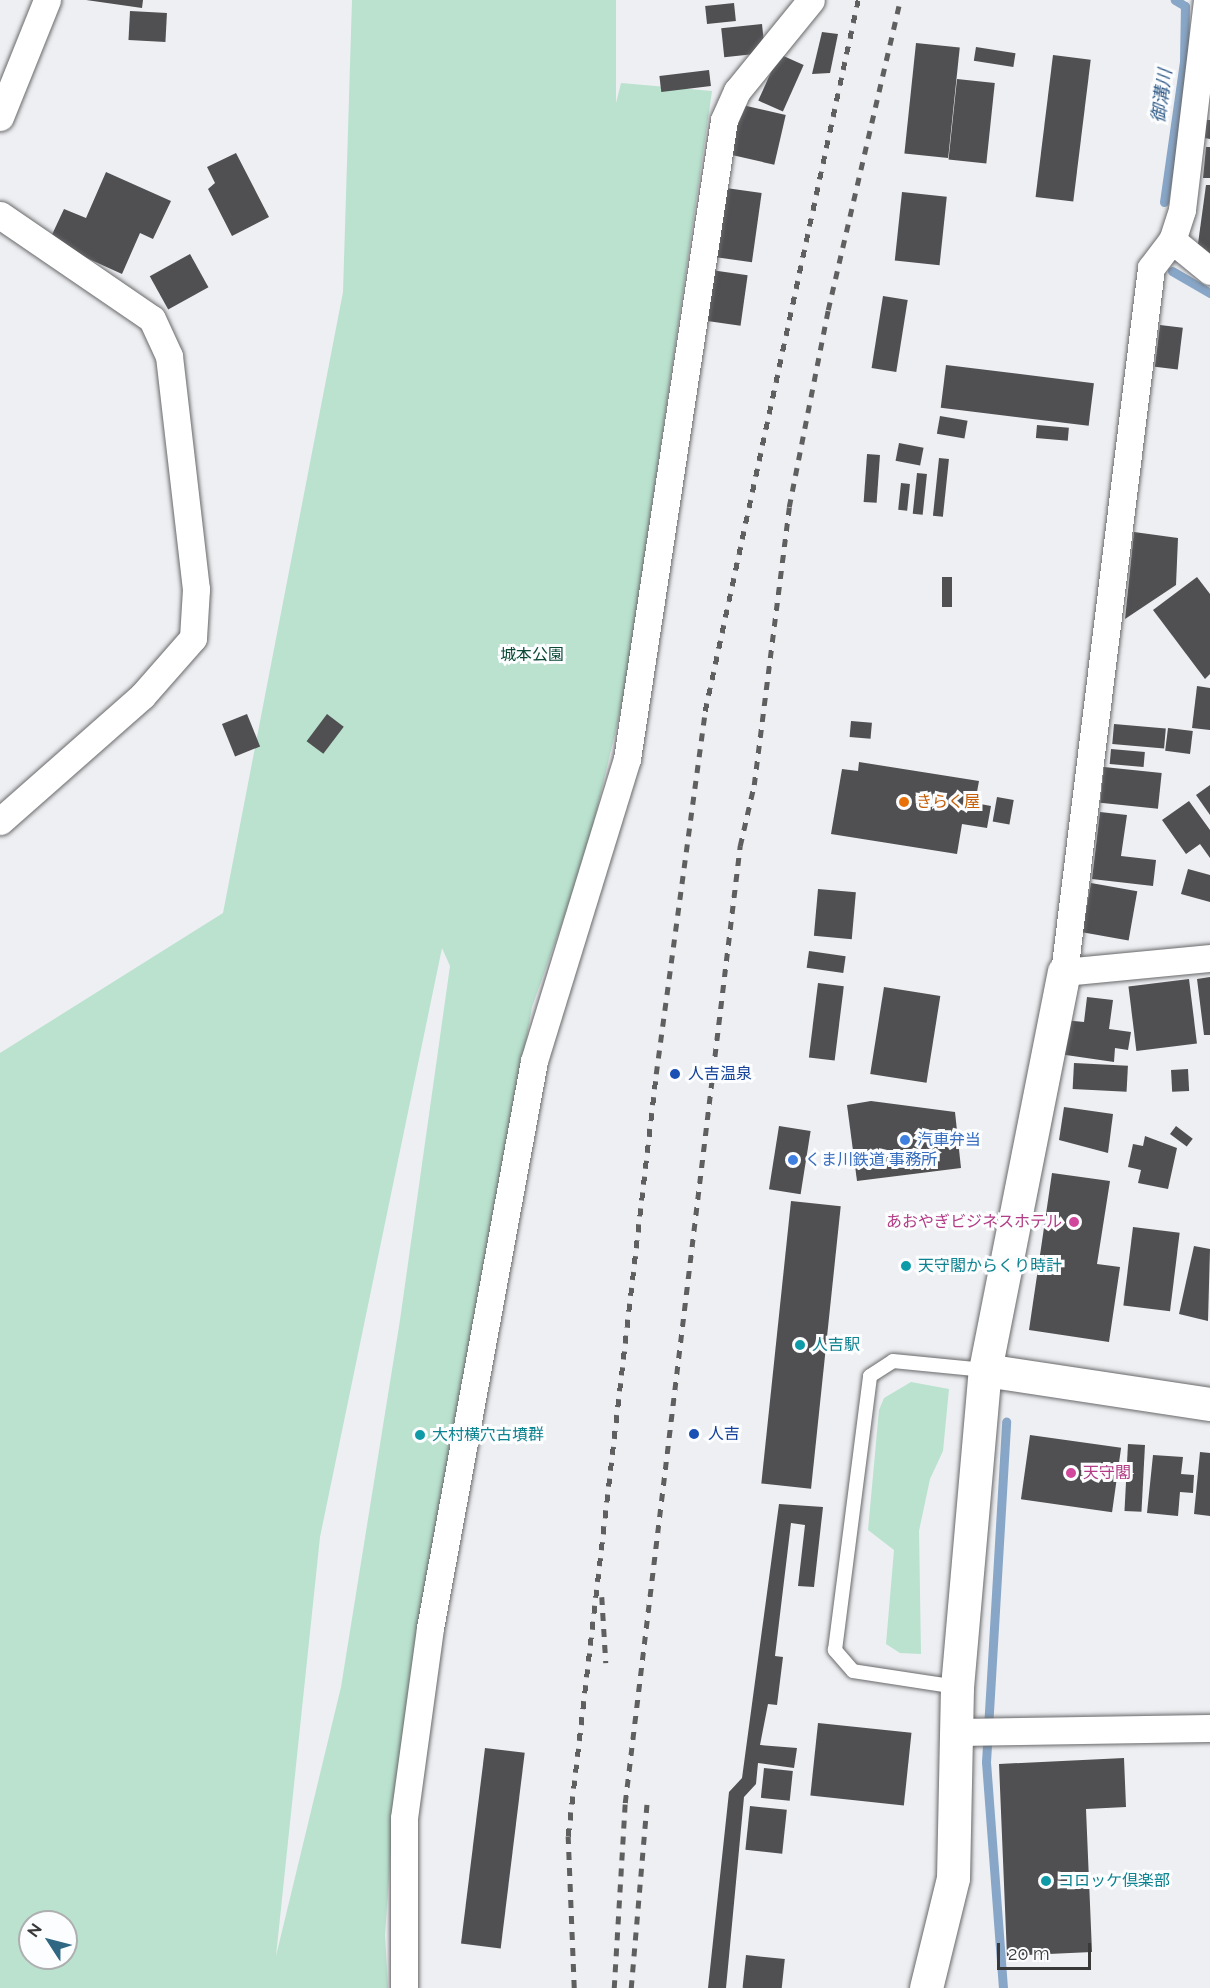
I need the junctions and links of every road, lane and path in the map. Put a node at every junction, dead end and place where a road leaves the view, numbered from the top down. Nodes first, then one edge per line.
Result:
1 (47, 0) edge
2 (811, 0) edge
3 (1207, 0) edge
4 (0, 117) edge
5 (0, 215) edge
6 (1172, 240) junction
7 (1210, 271) edge
8 (0, 821) edge
9 (1210, 958) edge
10 (1065, 972) junction
11 (985, 1370) junction
12 (1210, 1404) edge
13 (957, 1686) junction
14 (1210, 1728) edge
15 (956, 1732) junction
16 (404, 1988) edge
17 (926, 1988) edge

1 - 4 street
2 - 16 street
3 - 6 street
5 - 8 street
6 - 7 street
6 - 10 street
9 - 10 street
10 - 11 street
11 - 12 street
11 - 13 street
11 - 13 lane
13 - 15 street
14 - 15 street
15 - 17 street

